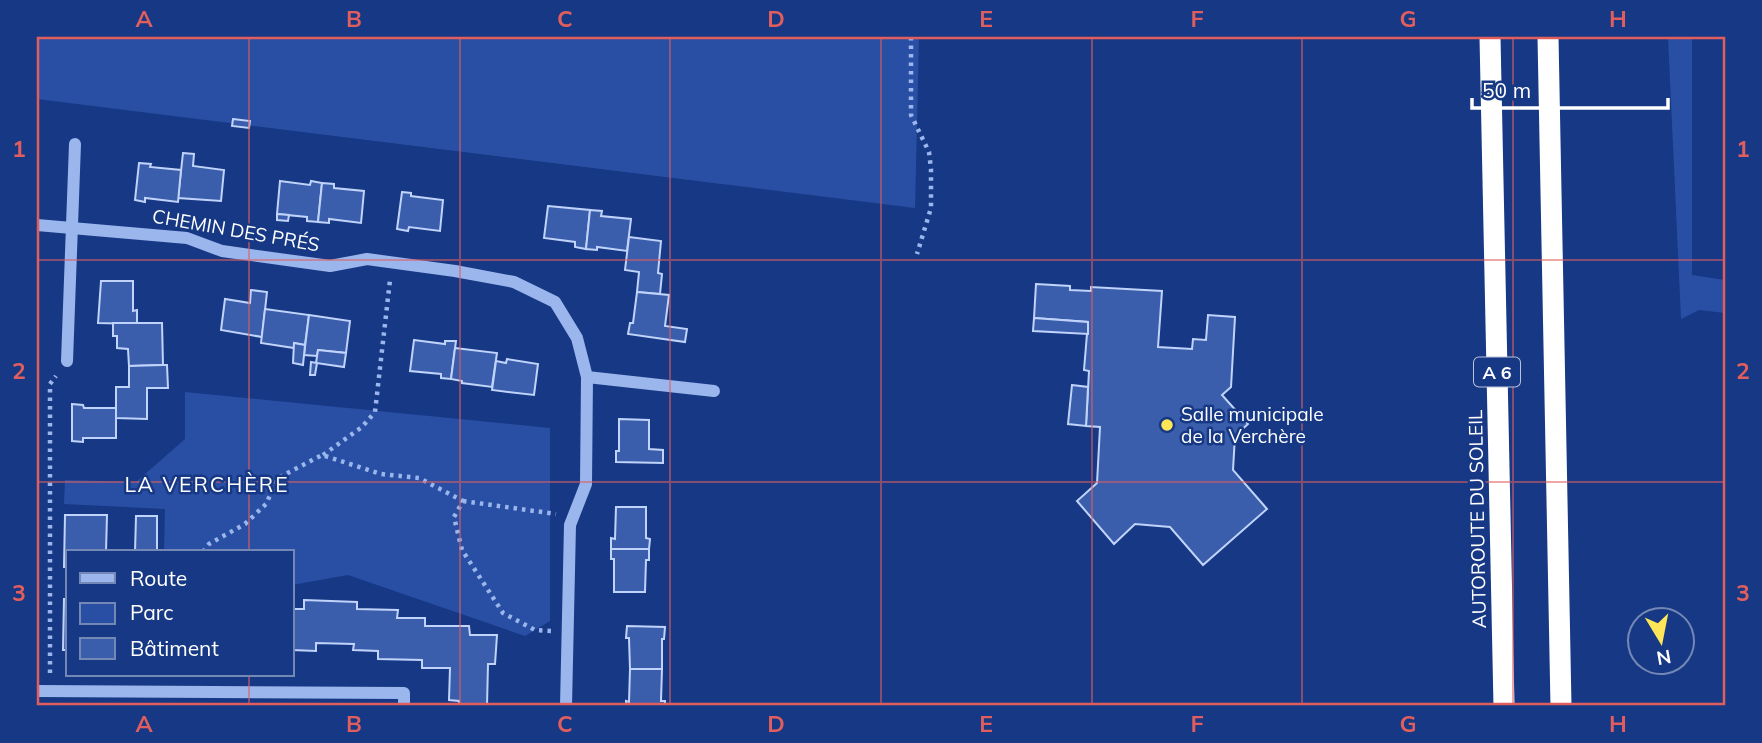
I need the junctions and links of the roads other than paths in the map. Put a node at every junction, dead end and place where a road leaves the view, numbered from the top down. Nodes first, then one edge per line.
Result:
1 (1490, 37) edge
2 (1548, 37) edge
3 (75, 144) dead end
4 (37, 225) edge
5 (73, 228) junction
6 (67, 361) road end
7 (587, 377) junction
8 (715, 391) dead end
9 (37, 691) edge
10 (404, 706) edge
11 (566, 706) edge
12 (1504, 706) edge
13 (1561, 706) edge

1 - 12 highway, AUTOROUTE DU SOLEIL / A 6
2 - 13 highway
3 - 5 street
4 - 5 street, CHEMIN DES PRÉS
5 - 6 street
5 - 7 street, CHEMIN DES PRÉS
7 - 8 street
7 - 11 street, CHEMIN DES PRÉS
9 - 10 street

